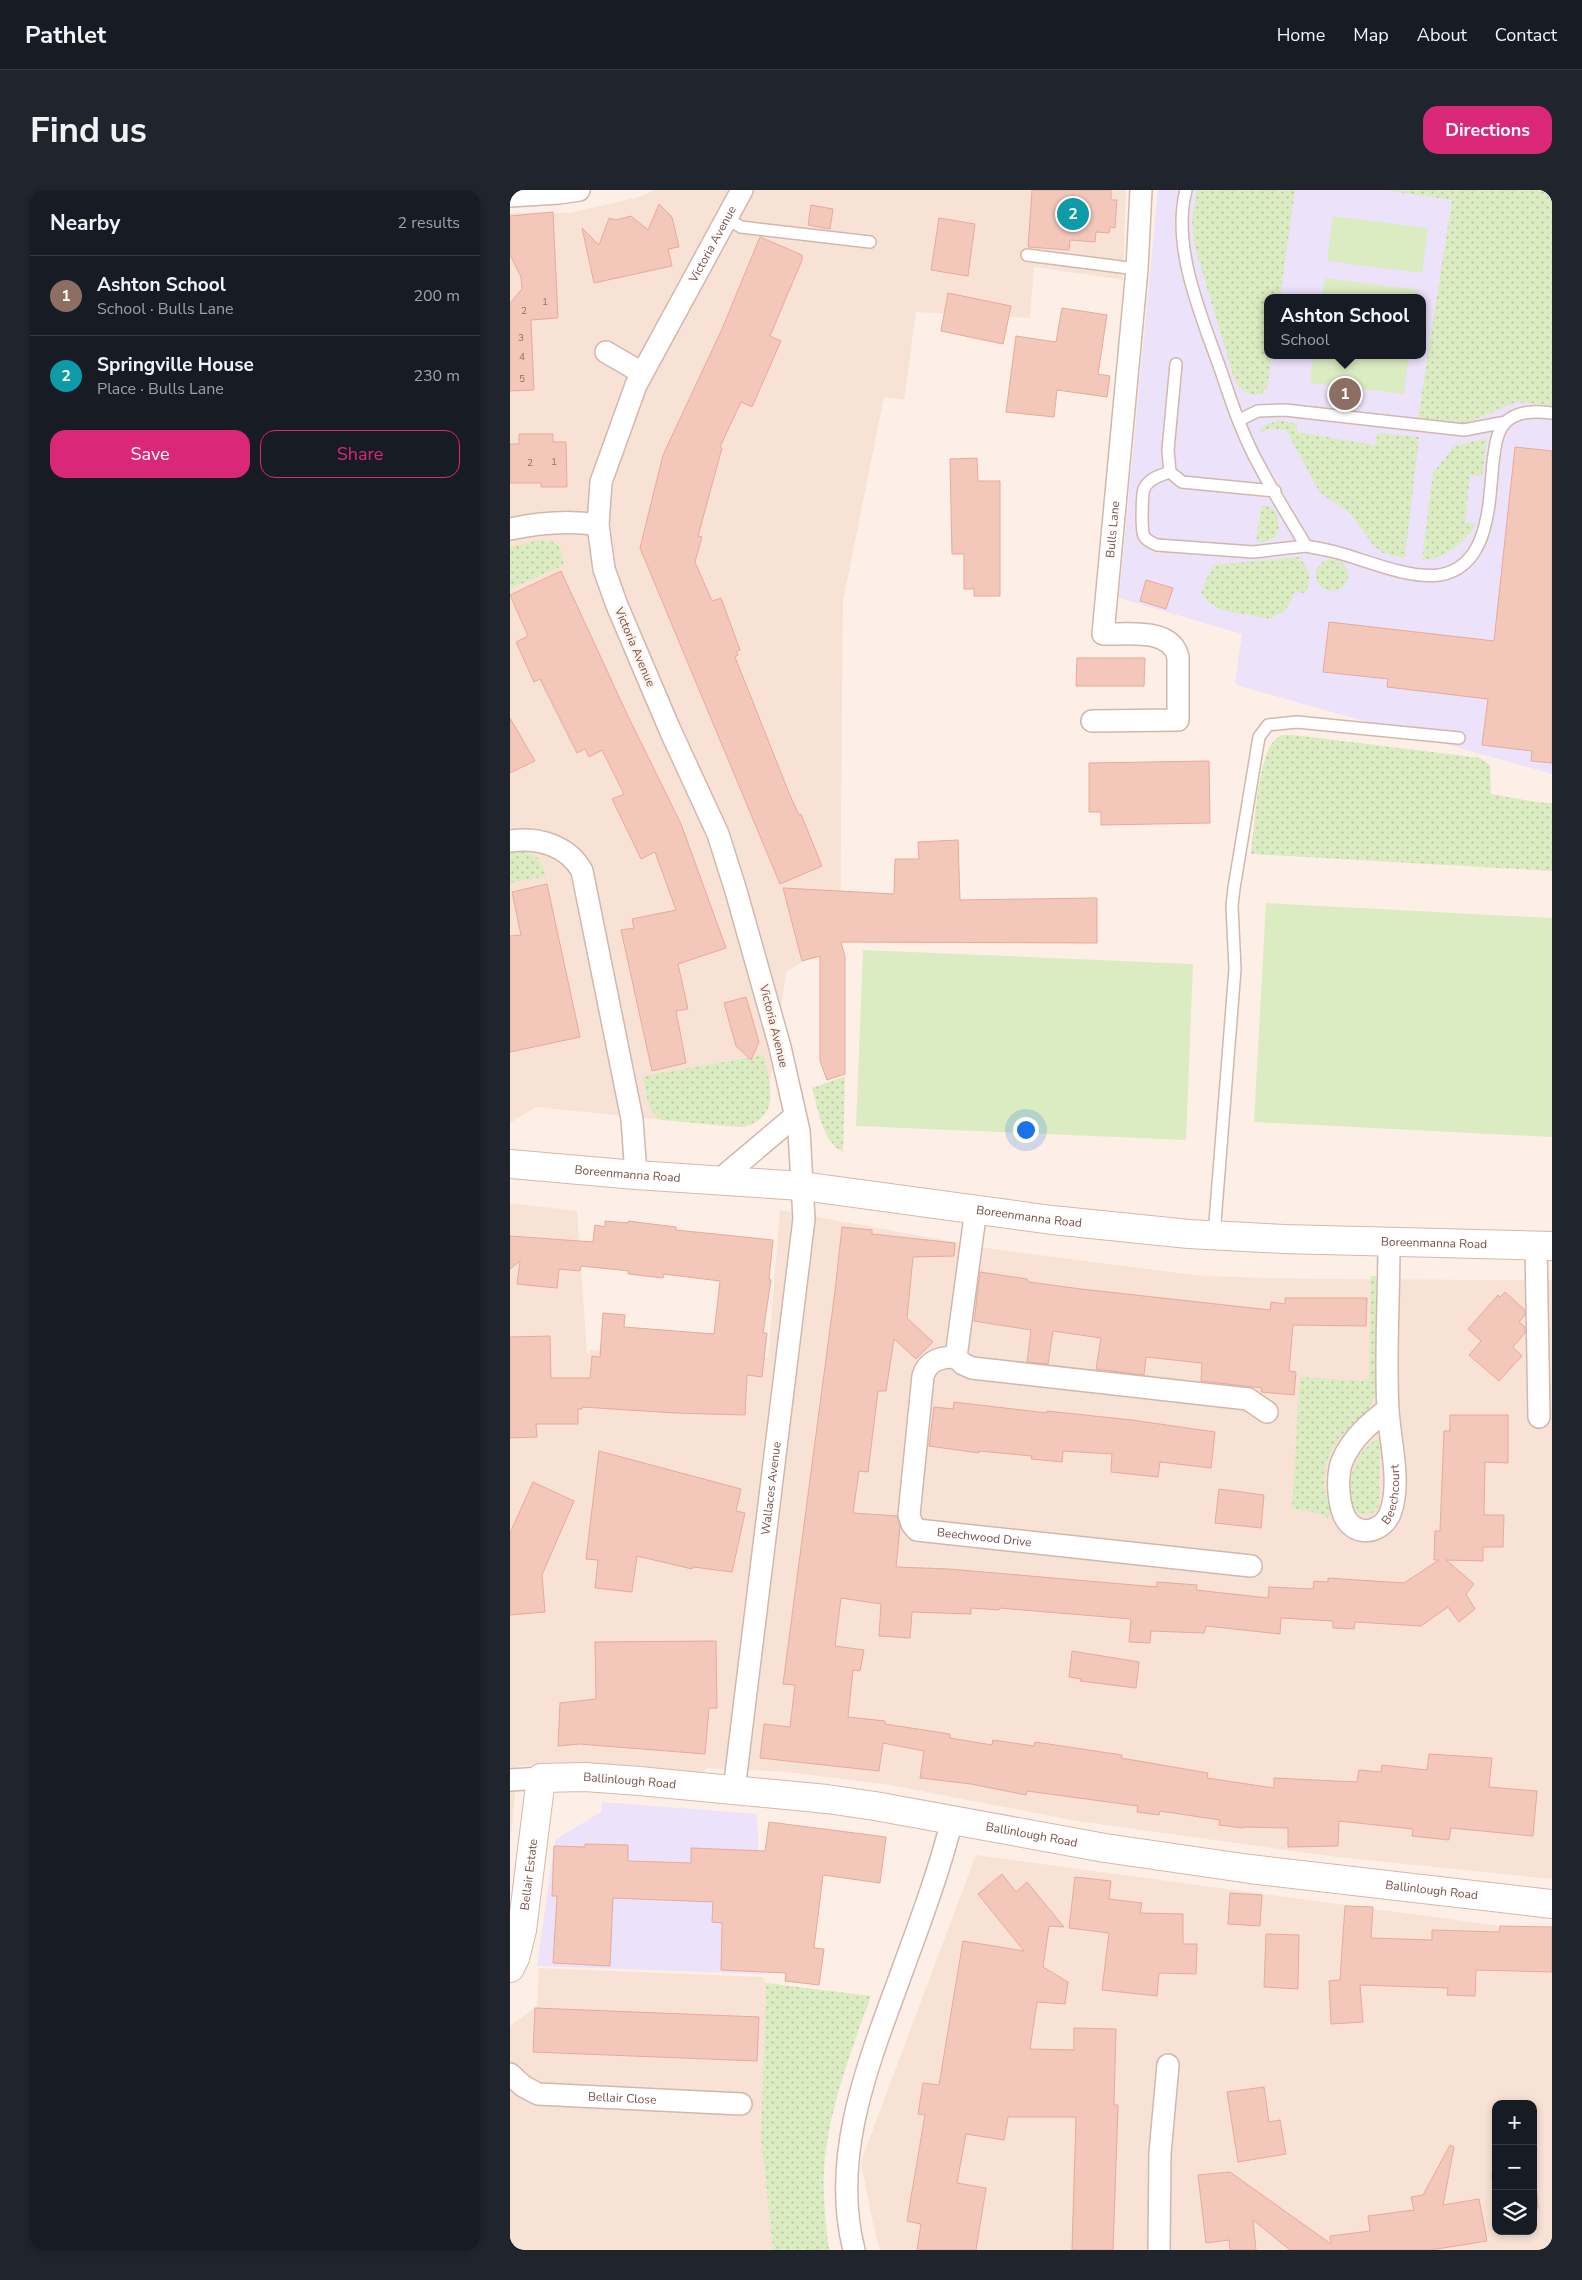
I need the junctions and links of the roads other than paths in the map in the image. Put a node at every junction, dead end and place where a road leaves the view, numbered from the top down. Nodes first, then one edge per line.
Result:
1 (578, 190) edge
2 (742, 190) edge
3 (1141, 190) edge
4 (1186, 190) edge
5 (510, 196) edge
6 (726, 218) junction
7 (870, 242) dead end
8 (1027, 255) dead end
9 (1137, 269) junction
10 (606, 352) dead end
11 (1176, 364) dead end
12 (642, 373) junction
13 (1552, 413) edge
14 (1239, 420) junction
15 (1506, 422) junction
16 (1170, 472) junction
17 (1275, 492) junction
18 (598, 525) junction
19 (510, 529) edge
20 (1306, 546) junction
21 (1092, 721) dead end
22 (1459, 738) dead end
23 (510, 841) edge
24 (795, 1116) junction
25 (510, 1164) edge
26 (636, 1175) junction
27 (718, 1181) junction
28 (802, 1186) junction
29 (976, 1209) junction
30 (1214, 1236) junction
31 (1389, 1243) junction
32 (1544, 1246) edge
33 (956, 1357) junction
34 (1388, 1409) junction
35 (1267, 1412) dead end
36 (1539, 1417) dead end
37 (1251, 1566) dead end
38 (541, 1778) junction
39 (510, 1780) edge
40 (734, 1790) junction
41 (952, 1820) junction
42 (1552, 1904) edge
43 (510, 1968) edge
44 (1168, 2066) dead end
45 (510, 2074) edge
46 (741, 2104) dead end
47 (854, 2250) edge
48 (1159, 2250) edge

1 - 5 street
2 - 6 street, Victoria Avenue
3 - 9 street, Bulls Lane
4 - 14 lane
6 - 7 lane
6 - 12 street, Victoria Avenue
8 - 9 lane
9 - 21 street, Bulls Lane
10 - 12 street
11 - 16 lane
12 - 18 street, Victoria Avenue
13 - 15 lane
14 - 15 lane
14 - 17 lane
15 - 20 lane
16 - 17 lane
16 - 20 lane
17 - 20 lane
18 - 19 street
18 - 24 street, Victoria Avenue
22 - 30 lane
23 - 26 street
24 - 27 street
24 - 28 street, Victoria Avenue
25 - 26 street, Boreenmanna Road
26 - 27 street, Boreenmanna Road
27 - 28 street, Boreenmanna Road
28 - 29 street, Boreenmanna Road
28 - 40 street, Wallaces Avenue
29 - 30 street, Boreenmanna Road
29 - 33 street
30 - 31 street, Boreenmanna Road
31 - 32 street, Boreenmanna Road
31 - 34 street, Beechcourt
32 - 36 street
33 - 35 street
33 - 37 street, Beechwood Drive
34 - 34 street, Beechcourt
38 - 39 street, Ballinlough Road
38 - 40 street, Ballinlough Road
38 - 43 street, Bellair Estate
40 - 41 street, Ballinlough Road
41 - 42 street, Ballinlough Road
41 - 47 street
44 - 48 street
45 - 46 street, Bellair Close

